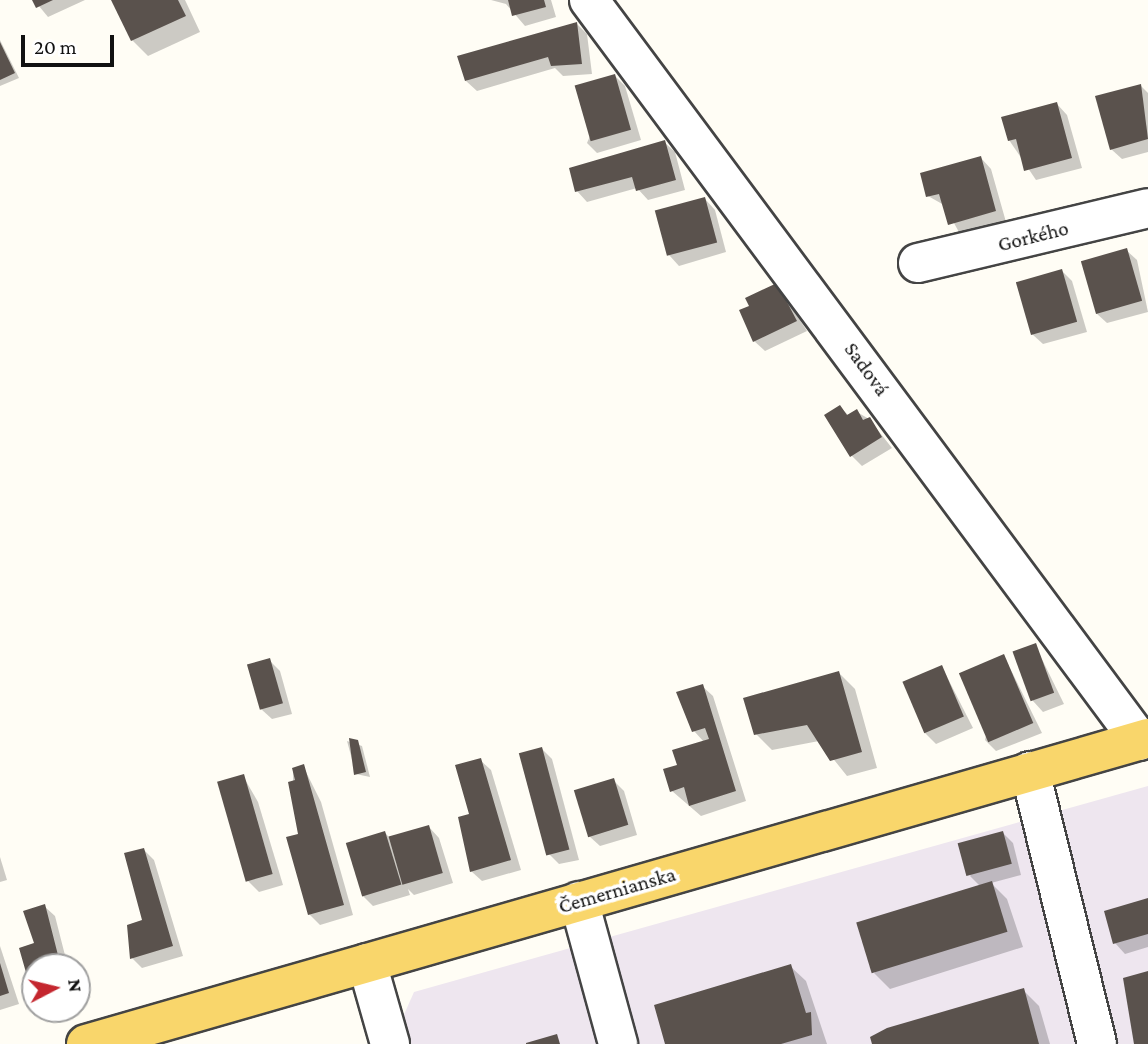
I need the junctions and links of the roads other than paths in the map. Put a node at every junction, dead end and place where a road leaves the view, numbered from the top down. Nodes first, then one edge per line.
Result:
1 (589, 0) edge
2 (1148, 208) edge
3 (918, 263) dead end
4 (1144, 740) edge
5 (1030, 771) junction
6 (579, 901) junction
7 (367, 963) junction
8 (86, 1044) edge
9 (390, 1044) edge
10 (618, 1044) edge
11 (1097, 1044) edge

1 - 4 street, Sadová
2 - 3 street, Gorkého
4 - 5 main road, Čemernianska
5 - 6 main road, Čemernianska
5 - 11 street
6 - 7 main road, Čemernianska
6 - 10 street
7 - 8 main road, Čemernianska
7 - 9 street

